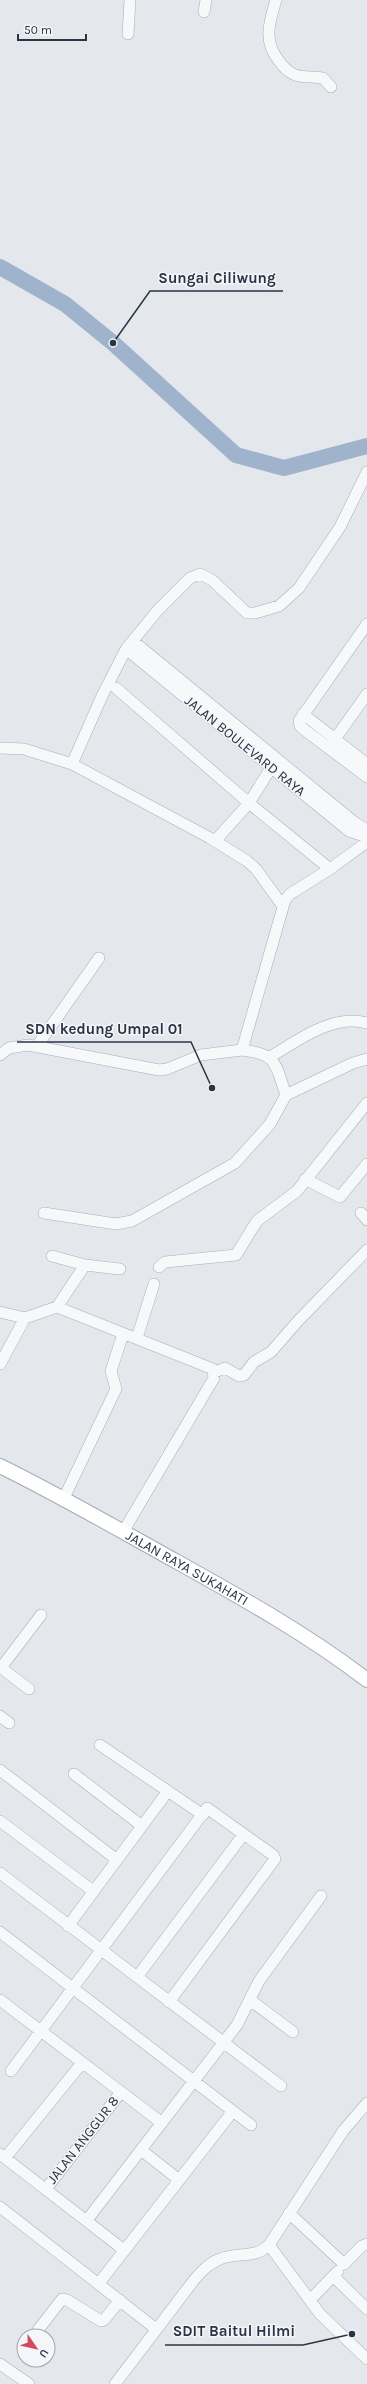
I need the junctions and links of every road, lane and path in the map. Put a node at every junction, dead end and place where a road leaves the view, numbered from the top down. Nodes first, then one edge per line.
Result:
1 (130, 0) edge
2 (206, 0) edge
3 (276, 0) edge
4 (204, 12) dead end
5 (128, 34) dead end
6 (331, 87) dead end
7 (367, 472) edge
8 (367, 624) edge
9 (129, 645) junction
10 (116, 688) dead end
11 (367, 694) edge
12 (332, 744) junction
13 (0, 748) edge
14 (72, 764) junction
15 (274, 764) junction
16 (365, 768) edge
17 (249, 803) junction
18 (367, 830) edge
19 (367, 837) edge
20 (215, 841) junction
21 (367, 842) edge
22 (330, 869) junction
23 (282, 905) junction
24 (99, 958) dead end
25 (367, 1023) edge
26 (37, 1046) junction
27 (242, 1050) junction
28 (0, 1055) edge
29 (270, 1057) junction
30 (367, 1059) edge
31 (286, 1095) junction
32 (367, 1103) edge
33 (367, 1164) edge
34 (306, 1179) junction
35 (44, 1213) dead end
36 (367, 1250) edge
37 (52, 1256) dead end
38 (85, 1265) junction
39 (159, 1267) dead end
40 (120, 1269) dead end
41 (154, 1284) dead end
42 (57, 1307) junction
43 (0, 1312) edge
44 (25, 1318) junction
45 (123, 1334) junction
46 (137, 1338) junction
47 (0, 1364) edge
48 (215, 1372) junction
49 (0, 1466) edge
50 (63, 1500) junction
51 (123, 1532) junction
52 (41, 1615) dead end
53 (0, 1668) edge
54 (367, 1680) edge
55 (29, 1689) dead end
56 (0, 1716) edge
57 (9, 1723) dead end
58 (100, 1745) dead end
59 (0, 1770) edge
60 (74, 1774) dead end
61 (168, 1791) junction
62 (203, 1815) junction
63 (0, 1821) edge
64 (142, 1826) junction
65 (243, 1835) junction
66 (117, 1860) junction
67 (0, 1872) edge
68 (94, 1891) junction
69 (320, 1896) dead end
70 (68, 1926) junction
71 (0, 1932) edge
72 (102, 1951) junction
73 (137, 1977) junction
74 (73, 1989) junction
75 (0, 2000) edge
76 (250, 2000) junction
77 (169, 2002) junction
78 (41, 2031) junction
79 (293, 2032) dead end
80 (222, 2043) junction
81 (82, 2063) junction
82 (11, 2071) dead end
83 (193, 2081) junction
84 (281, 2086) dead end
85 (121, 2092) junction
86 (367, 2103) edge
87 (232, 2111) junction
88 (162, 2123) junction
89 (251, 2125) dead end
90 (141, 2150) junction
91 (3, 2156) edge
92 (178, 2180) junction
93 (46, 2189) junction
94 (0, 2207) edge
95 (289, 2213) junction
96 (86, 2220) junction
97 (367, 2244) edge
98 (269, 2245) junction
99 (124, 2250) junction
100 (344, 2264) junction
101 (333, 2276) junction
102 (100, 2283) junction
103 (314, 2296) dead end
104 (120, 2300) junction
105 (367, 2310) edge
106 (40, 2328) edge
107 (156, 2329) junction
108 (367, 2359) edge
109 (0, 2364) edge
110 (29, 2384) edge
111 (115, 2384) edge

1 - 5 street
2 - 4 street
3 - 6 street
7 - 9 street
8 - 12 street
9 - 14 street
9 - 15 street, JALAN BOULEVARD RAYA
10 - 17 street
11 - 12 street
12 - 16 street
13 - 14 street
14 - 20 street
15 - 17 street
15 - 18 street, JALAN BOULEVARD RAYA
15 - 19 street, JALAN BOULEVARD RAYA
17 - 20 street
17 - 22 street
20 - 23 street
21 - 22 street
22 - 23 street
23 - 27 street
24 - 26 street
25 - 29 street
26 - 27 street
26 - 28 street
27 - 29 street
29 - 31 street
30 - 31 street
31 - 35 street
32 - 34 street
33 - 34 street
34 - 39 street
36 - 48 street
37 - 38 street
38 - 40 street
38 - 42 street
41 - 46 street
42 - 44 street
42 - 45 street
43 - 44 street
44 - 47 street
45 - 46 street
45 - 50 street
46 - 48 street
48 - 51 street
49 - 50 main road, JALAN RAYA SUKAHATI
50 - 51 main road, JALAN RAYA SUKAHATI
51 - 54 main road, JALAN RAYA SUKAHATI
52 - 53 street
53 - 55 street
56 - 57 street
58 - 61 street
59 - 66 street
60 - 64 street
61 - 62 street
61 - 64 street
62 - 65 street
62 - 72 street
63 - 68 street
64 - 66 street
65 - 73 street
65 - 77 street
66 - 68 street
67 - 70 street
68 - 70 street
69 - 76 street
70 - 72 street
71 - 74 street
72 - 73 street
72 - 74 street
73 - 77 street
74 - 78 street
74 - 83 street
75 - 78 street
76 - 79 street
76 - 80 street
77 - 80 street
78 - 81 street
78 - 82 street
80 - 83 street
80 - 84 street
81 - 85 street
81 - 91 street
83 - 87 street
83 - 88 street
85 - 88 street
85 - 93 street, JALAN ANGGUR 8
86 - 95 street
87 - 89 street
87 - 92 street
88 - 90 street
90 - 92 street
90 - 96 street
91 - 93 street
92 - 99 street
93 - 96 street
94 - 102 street
95 - 98 street
95 - 100 street
96 - 99 street
97 - 100 street
98 - 107 street
98 - 108 street
99 - 102 street
100 - 101 street
101 - 103 street
101 - 105 street
102 - 104 street
104 - 106 street
104 - 107 street
107 - 111 street
109 - 110 street

